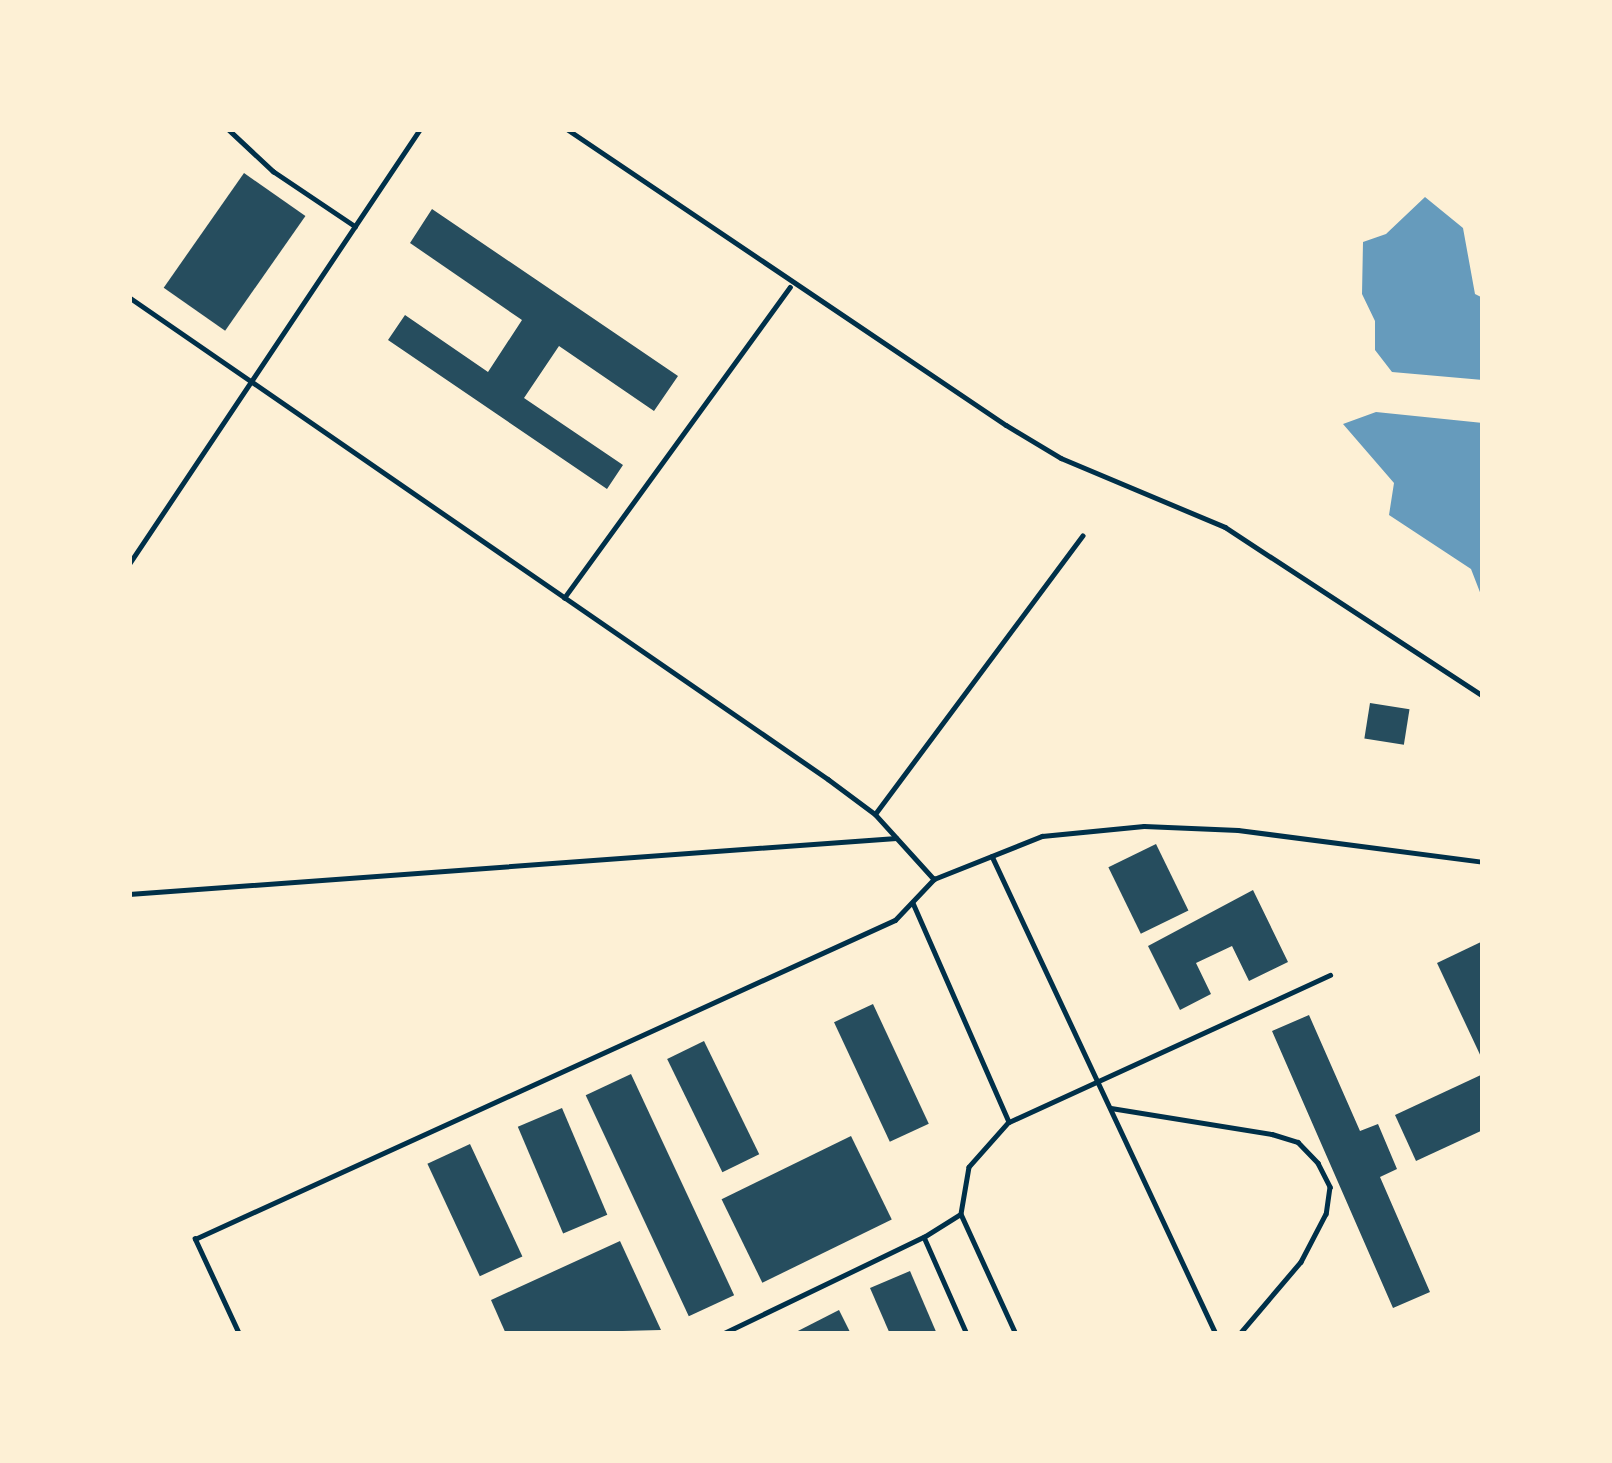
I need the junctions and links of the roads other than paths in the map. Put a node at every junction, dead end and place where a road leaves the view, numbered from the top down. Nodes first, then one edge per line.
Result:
1 (228, 129) edge
2 (420, 129) edge
3 (567, 129) edge
4 (355, 226) junction
5 (791, 285) junction
6 (129, 297) edge
7 (251, 381) junction
8 (1082, 536) dead end
9 (129, 564) edge
10 (564, 598) junction
11 (1483, 696) edge
12 (875, 814) junction
13 (896, 838) junction
14 (992, 856) junction
15 (1483, 862) edge
16 (934, 879) junction
17 (129, 894) edge
18 (913, 903) junction
19 (1330, 975) dead end
20 (1099, 1082) junction
21 (1111, 1108) junction
22 (1009, 1122) junction
23 (961, 1214) junction
24 (924, 1237) junction
25 (239, 1334) edge
26 (722, 1334) edge
27 (967, 1334) edge
28 (1016, 1334) edge
29 (1216, 1334) edge
30 (1240, 1334) edge

1 - 4 lane
2 - 4 lane
3 - 5 lane
4 - 7 lane
5 - 10 lane
5 - 11 lane
6 - 7 lane
7 - 9 lane
7 - 10 lane
8 - 12 lane
10 - 12 lane
12 - 13 lane
13 - 16 lane
13 - 17 lane
14 - 15 lane
14 - 16 lane
14 - 20 lane
16 - 18 lane
18 - 22 lane
18 - 25 lane
19 - 20 lane
20 - 21 lane
20 - 22 lane
21 - 29 lane
21 - 30 lane
22 - 23 lane
23 - 24 lane
23 - 28 lane
24 - 26 lane
24 - 27 lane

